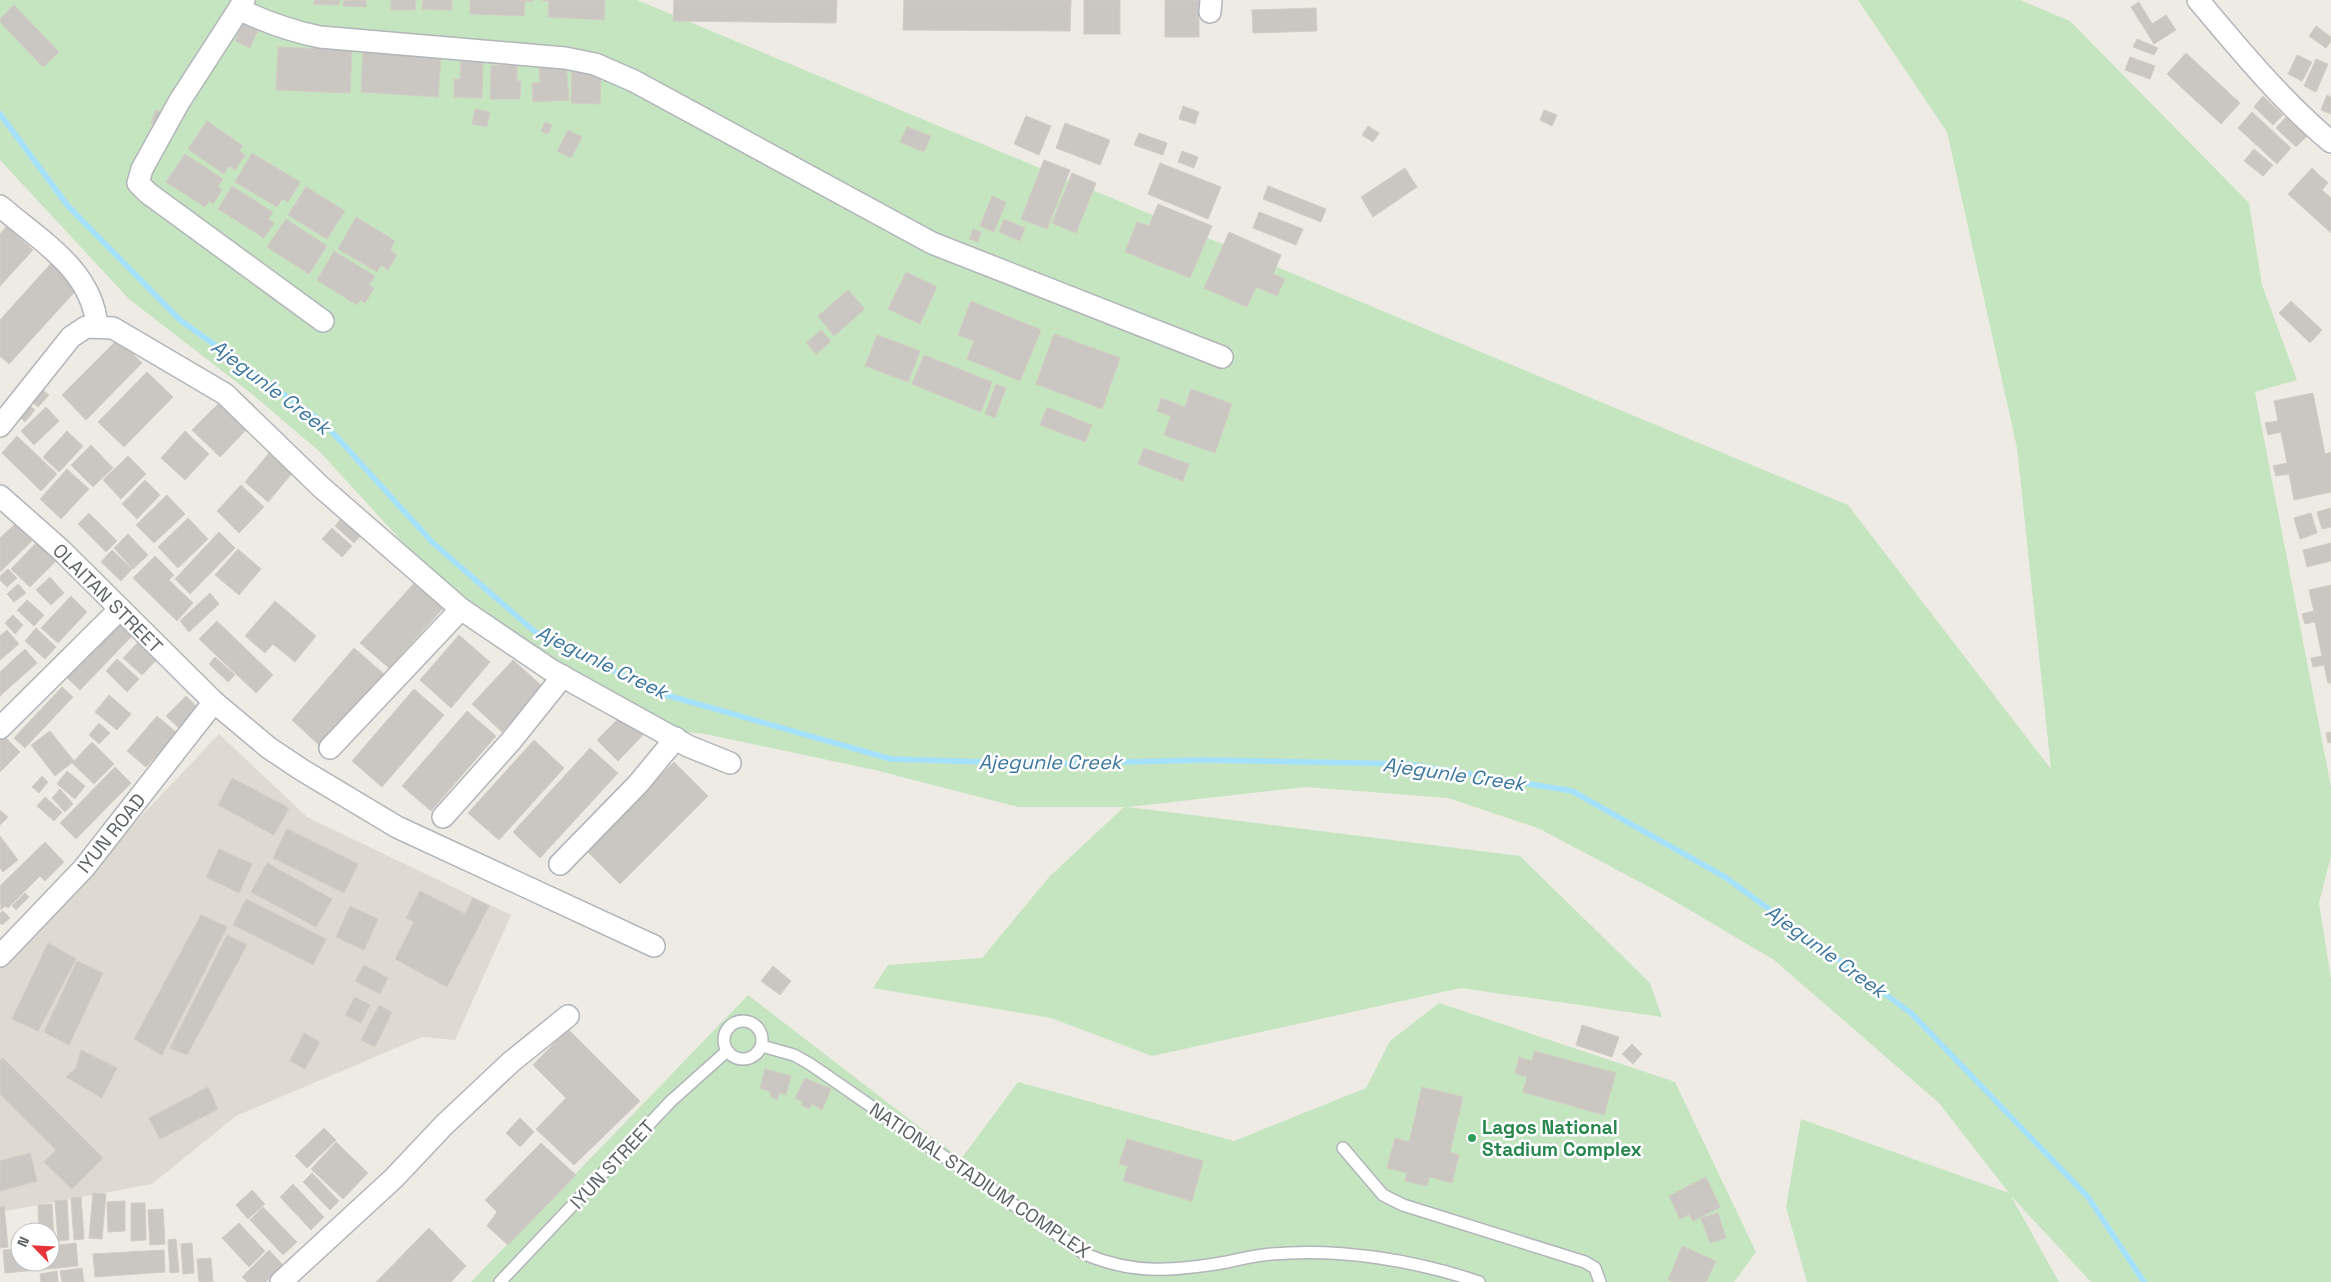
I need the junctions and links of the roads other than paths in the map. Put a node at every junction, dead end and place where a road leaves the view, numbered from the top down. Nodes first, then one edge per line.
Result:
1 (2198, 0) edge
2 (241, 4) edge
3 (2331, 142) edge
4 (1, 209) edge
5 (323, 321) dead end
6 (97, 326) junction
7 (1222, 357) dead end
8 (0, 426) edge
9 (4, 508) edge
10 (120, 609) junction
11 (461, 609) junction
12 (563, 676) junction
13 (214, 702) junction
14 (0, 728) edge
15 (676, 738) junction
16 (330, 748) dead end
17 (730, 763) dead end
18 (443, 817) dead end
19 (560, 864) dead end
20 (654, 946) dead end
21 (0, 956) edge
22 (568, 1016) dead end
23 (762, 1046) junction
24 (727, 1050) junction
25 (1343, 1148) dead end
26 (1167, 1276) edge
27 (281, 1282) edge
28 (500, 1282) edge
29 (1478, 1282) edge
30 (1600, 1282) edge

1 - 3 street
2 - 5 street
2 - 7 street
4 - 6 street
6 - 8 street
6 - 11 street
9 - 10 street, OLAITAN STREET
10 - 13 street, OLAITAN STREET
10 - 14 street
11 - 12 street
11 - 16 street
12 - 15 street
12 - 18 street
13 - 20 street, OLAITAN STREET
13 - 21 street, IYUN ROAD
15 - 17 street
15 - 19 street
22 - 27 street
23 - 24 lane
23 - 24 lane
23 - 26 lane, NATIONAL STADIUM COMPLEX
24 - 28 lane, IYUN STREET
25 - 30 lane
26 - 29 lane, NATIONAL STADIUM COMPLEX

